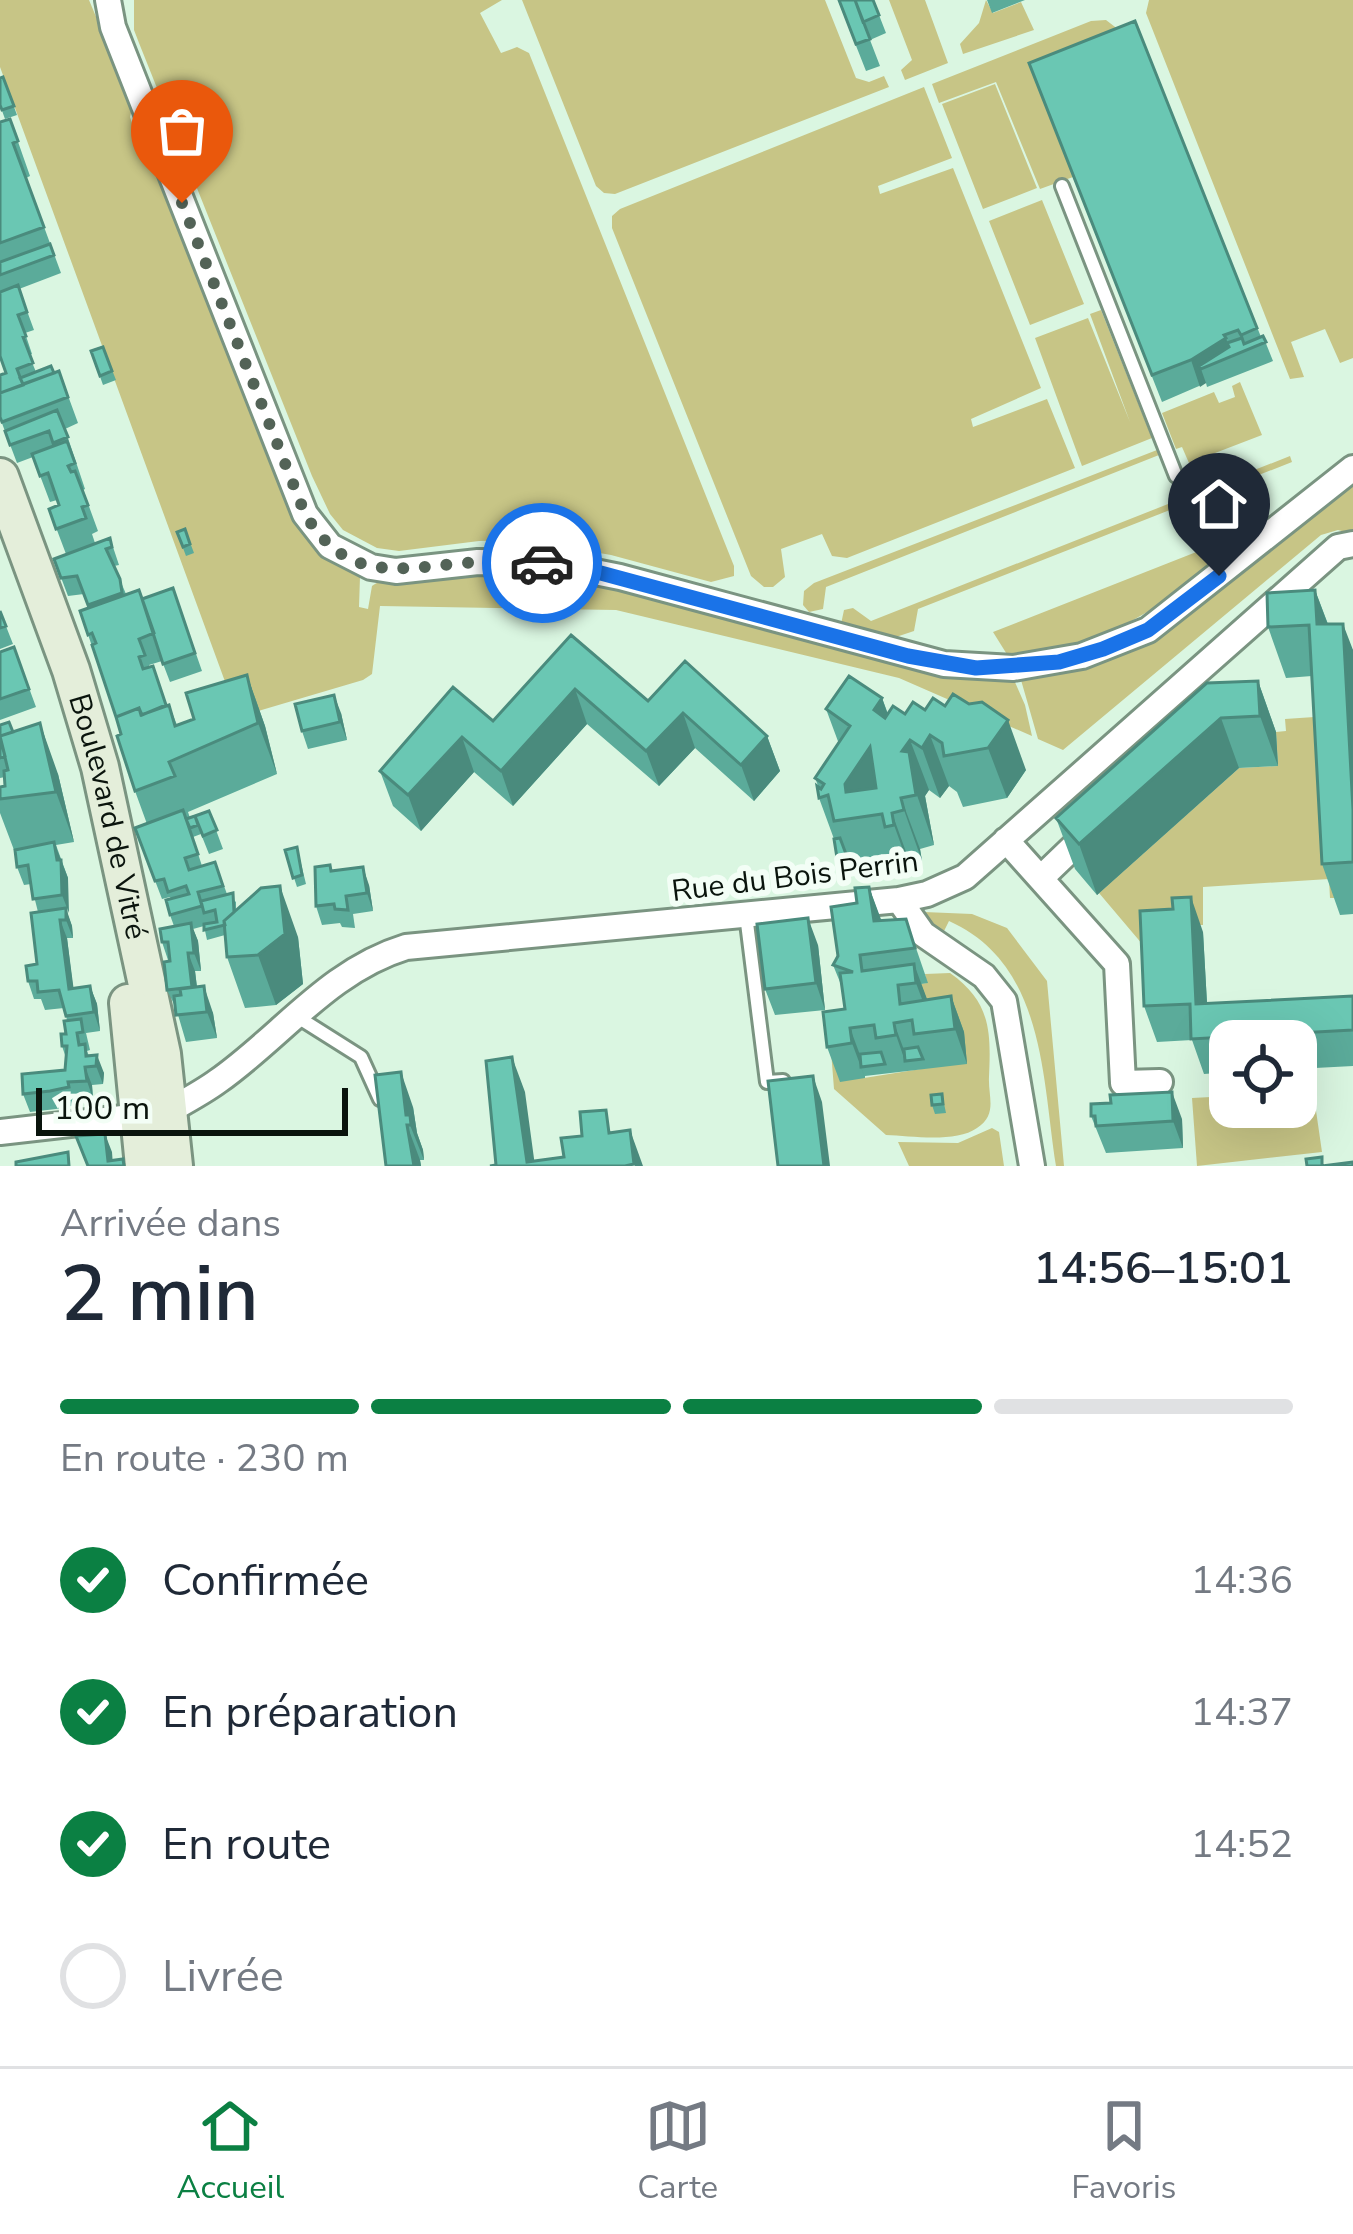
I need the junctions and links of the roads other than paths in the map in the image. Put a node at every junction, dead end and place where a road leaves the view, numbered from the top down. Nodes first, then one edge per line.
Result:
1 (108, 0) edge
2 (1062, 186) dead end
3 (1353, 468) edge
4 (0, 476) edge
5 (1176, 476) dead end
6 (2, 531) edge
7 (1353, 544) edge
8 (1108, 813) edge
9 (1006, 840) junction
10 (1041, 878) junction
11 (899, 900) junction
12 (746, 914) junction
13 (294, 1014) junction
14 (794, 1079) edge
15 (1160, 1082) dead end
16 (382, 1111) edge
17 (155, 1113) junction
18 (0, 1132) edge
19 (144, 1166) edge
20 (174, 1166) edge
21 (1031, 1166) edge

1 - 3 street
2 - 5 lane
4 - 17 main road, Boulevard de Vitré
6 - 17 main road, Boulevard de Vitré
7 - 9 street, Rue du Bois Perrin
8 - 10 street
9 - 10 street
9 - 11 street, Rue du Bois Perrin
10 - 15 street
11 - 12 street, Rue du Bois Perrin
11 - 21 street
12 - 13 street, Rue du Bois Perrin
12 - 14 lane
13 - 16 lane
13 - 17 street, Rue du Bois Perrin
17 - 18 street
17 - 19 main road, Boulevard de Vitré
17 - 20 main road, Boulevard de Vitré

